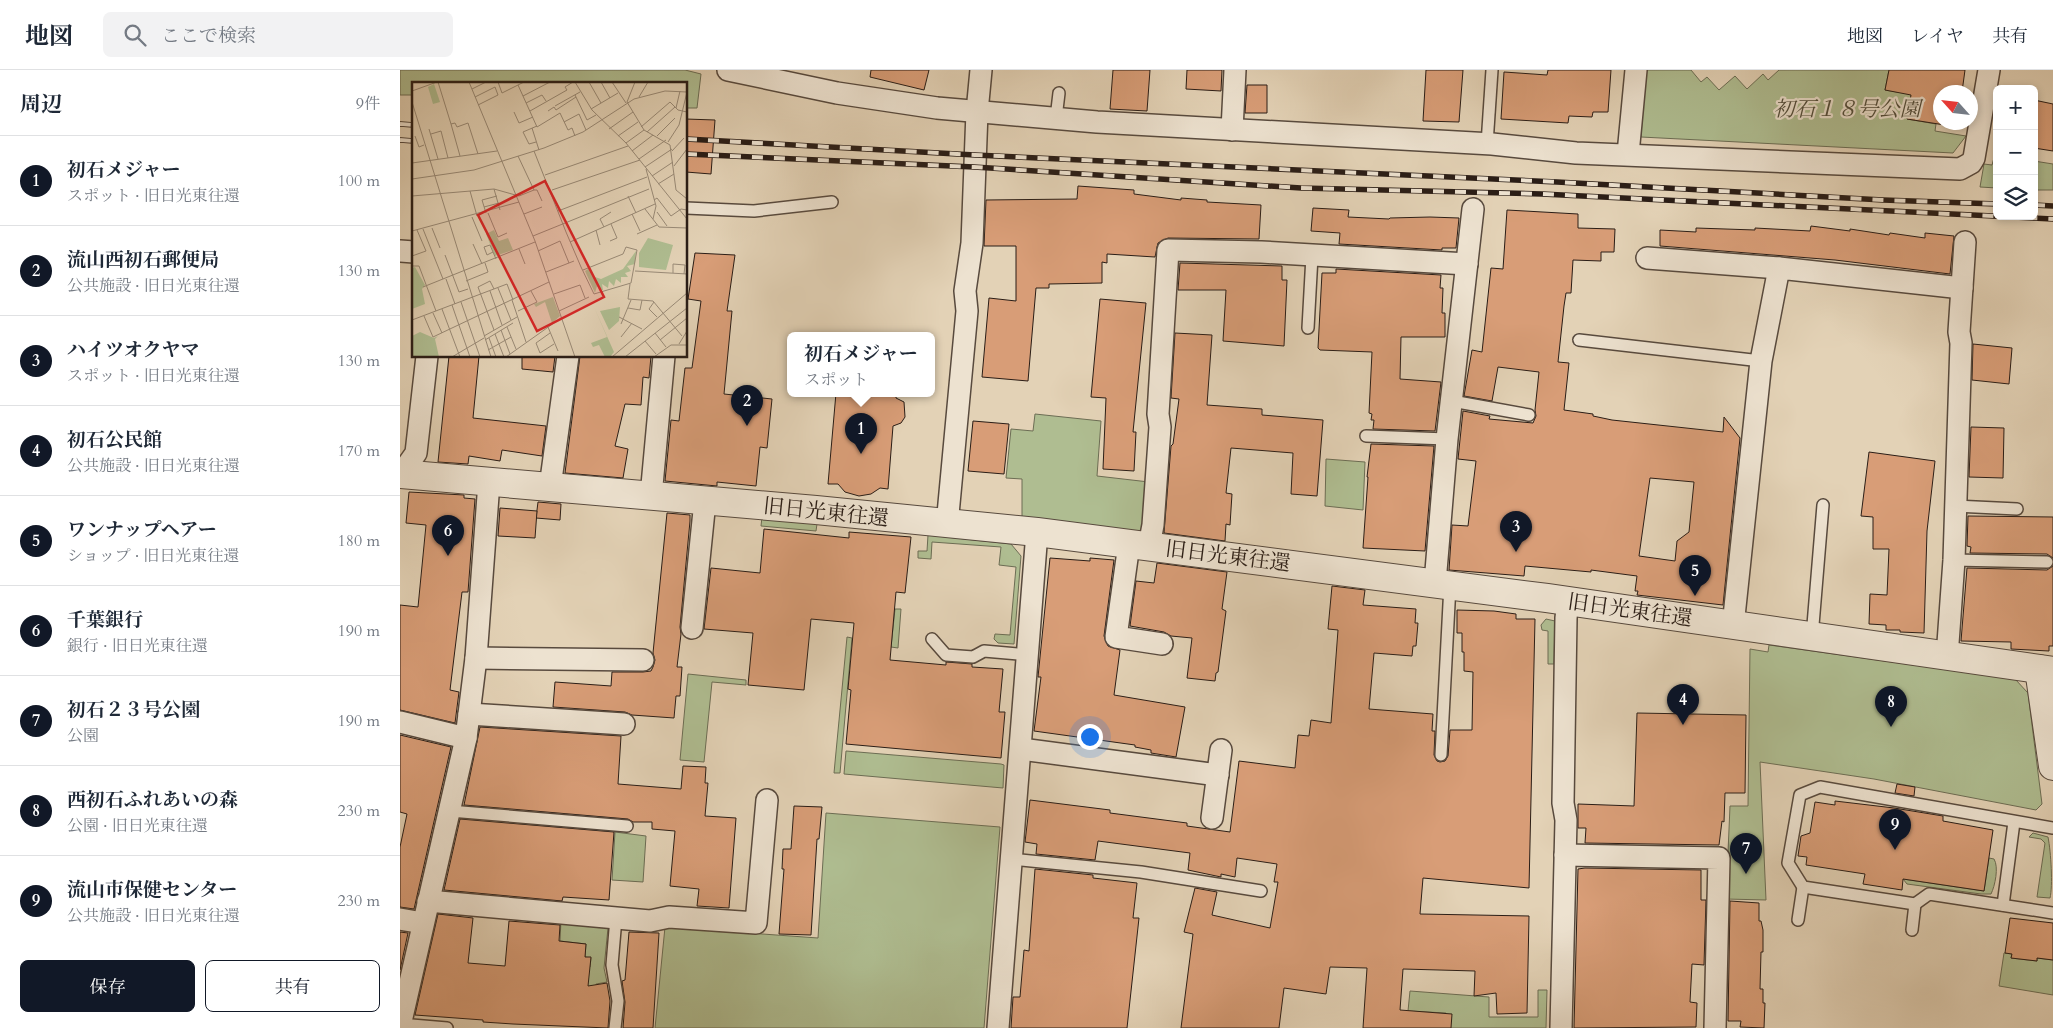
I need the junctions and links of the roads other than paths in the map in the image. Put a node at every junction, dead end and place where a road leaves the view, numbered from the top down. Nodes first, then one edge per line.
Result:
1 (728, 70) edge
2 (981, 70) edge
3 (1235, 70) edge
4 (1492, 70) edge
5 (1636, 70) edge
6 (1990, 70) edge
7 (815, 79) edge
8 (1059, 93) dead end
9 (977, 112) junction
10 (1056, 118) junction
11 (1232, 130) junction
12 (1487, 144) junction
13 (1628, 154) junction
14 (832, 202) dead end
15 (688, 208) edge
16 (1473, 209) dead end
17 (1965, 242) dead end
18 (1312, 256) junction
19 (1647, 258) dead end
20 (1468, 264) junction
21 (1779, 268) junction
22 (1962, 288) junction
23 (1308, 328) dead end
24 (1579, 340) dead end
25 (428, 358) edge
26 (568, 358) edge
27 (664, 358) edge
28 (1761, 361) junction
29 (1452, 401) junction
30 (1530, 415) dead end
31 (1366, 436) dead end
32 (1447, 440) junction
33 (400, 475) edge
34 (489, 482) junction
35 (550, 487) junction
36 (651, 496) junction
37 (705, 501) junction
38 (1823, 505) dead end
39 (1956, 506) junction
40 (2017, 509) dead end
41 (947, 524) junction
42 (1037, 532) junction
43 (1139, 545) junction
44 (1954, 560) junction
45 (2047, 562) dead end
46 (1442, 584) junction
47 (1568, 601) junction
48 (1733, 626) junction
49 (692, 628) dead end
50 (1812, 637) junction
51 (932, 639) dead end
52 (1162, 644) dead end
53 (1028, 655) junction
54 (1947, 657) junction
55 (476, 658) junction
56 (643, 660) dead end
57 (2046, 670) edge
58 (469, 714) junction
59 (400, 722) edge
60 (624, 724) dead end
61 (466, 738) junction
62 (1021, 749) junction
63 (1221, 750) dead end
64 (1441, 755) dead end
65 (2053, 766) edge
66 (1218, 775) junction
67 (767, 800) dead end
68 (450, 811) junction
69 (1212, 818) dead end
70 (2014, 822) junction
71 (627, 826) dead end
72 (2053, 828) edge
73 (1565, 855) junction
74 (1011, 860) junction
75 (1803, 887) junction
76 (1261, 891) dead end
77 (428, 901) junction
78 (1915, 904) junction
79 (2003, 905) junction
80 (2053, 913) edge
81 (616, 918) junction
82 (400, 919) edge
83 (1798, 920) dead end
84 (423, 923) junction
85 (1912, 930) dead end
86 (400, 1025) edge
87 (447, 1028) edge
88 (616, 1028) edge
89 (998, 1028) edge
90 (1561, 1028) edge
91 (1715, 1028) edge

1 - 7 street
2 - 9 street
3 - 11 street
4 - 12 lane
5 - 13 street
6 - 13 street
7 - 9 street
8 - 10 lane
9 - 10 street
9 - 41 street
10 - 11 street
11 - 12 street
12 - 13 street
14 - 15 lane
16 - 20 street
17 - 22 street
18 - 20 street
18 - 23 lane
18 - 43 street
19 - 21 street
20 - 29 street
21 - 22 street
21 - 28 street
22 - 39 street
24 - 28 lane
25 - 33 street
26 - 35 street
27 - 36 street
28 - 48 street
29 - 30 lane
29 - 32 street
31 - 32 lane
32 - 46 street
33 - 34 street, 旧日光東往還
34 - 35 street, 旧日光東往還
34 - 55 street
35 - 36 street, 旧日光東往還
36 - 37 street, 旧日光東往還
37 - 41 street, 旧日光東往還
37 - 49 street
38 - 50 lane
39 - 40 lane
39 - 44 street
41 - 42 street, 旧日光東往還
42 - 43 street, 旧日光東往還
42 - 53 street
43 - 46 street, 旧日光東往還
43 - 52 street
44 - 45 lane
44 - 54 street
46 - 47 street, 旧日光東往還
46 - 64 lane
47 - 48 street, 旧日光東往還
47 - 73 street
48 - 50 street, 旧日光東往還
50 - 54 street, 旧日光東往還
51 - 53 lane
53 - 62 street
54 - 57 street, 旧日光東往還
55 - 56 street
55 - 58 street
57 - 65 street
58 - 60 street
58 - 61 street
59 - 61 street
61 - 68 street
62 - 66 street
62 - 74 street
63 - 66 street
66 - 69 street
67 - 81 street
68 - 71 lane
68 - 77 street
70 - 72 lane
70 - 75 lane
70 - 79 lane
73 - 90 street
73 - 91 street
74 - 76 lane
74 - 89 street
75 - 78 lane
75 - 83 lane
77 - 81 street
77 - 84 street
78 - 79 lane
78 - 85 lane
79 - 80 lane
81 - 88 lane
82 - 84 street
84 - 86 street
86 - 87 lane

